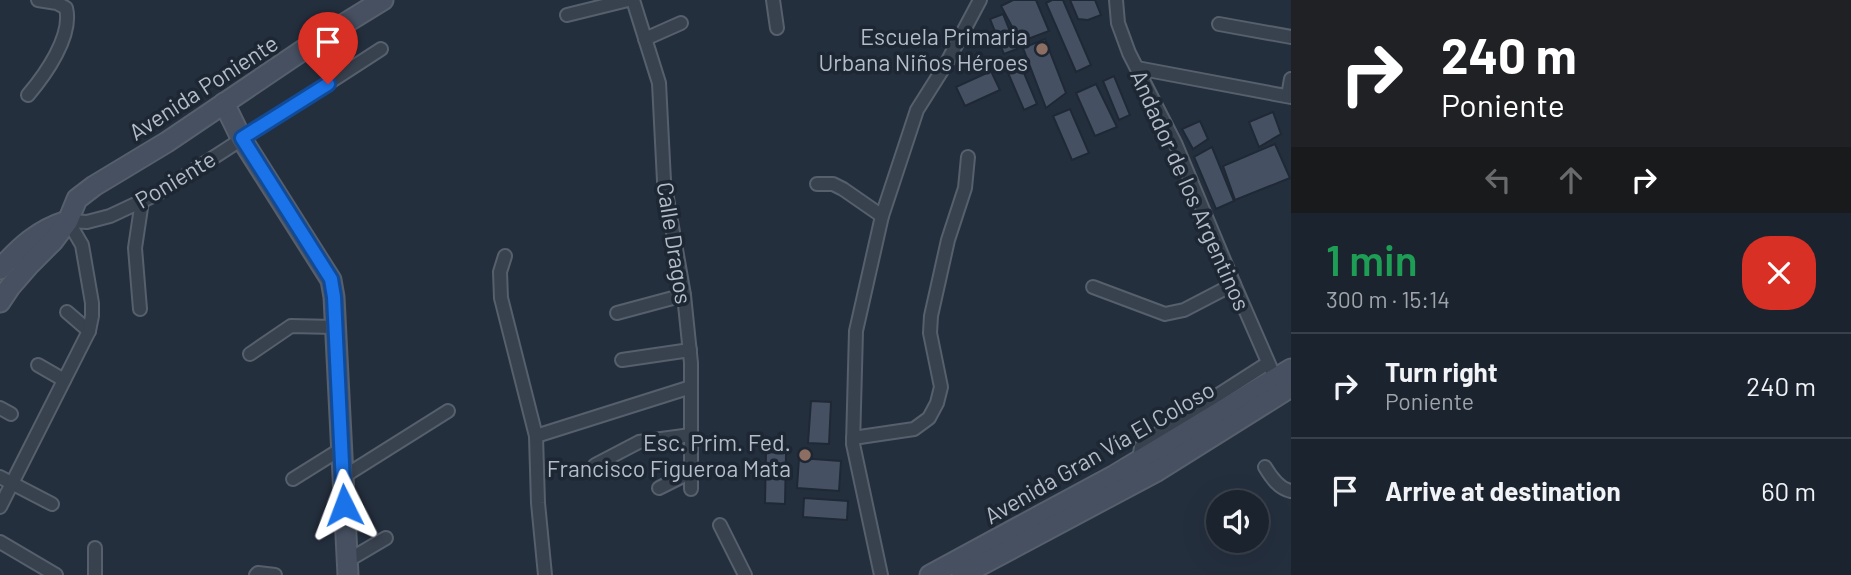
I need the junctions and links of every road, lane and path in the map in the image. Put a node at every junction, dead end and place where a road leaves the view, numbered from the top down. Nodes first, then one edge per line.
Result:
1 (38, 0) edge
2 (630, 0) edge
3 (773, 0) edge
4 (980, 0) edge
5 (1116, 0) edge
6 (379, 2) edge
7 (567, 15) dead end
8 (681, 23) dead end
9 (1219, 24) dead end
10 (777, 28) dead end
11 (1291, 37) edge
12 (645, 38) junction
13 (381, 49) dead end
14 (1137, 68) junction
15 (1291, 79) edge
16 (28, 95) dead end
17 (1289, 97) edge
18 (224, 103) junction
19 (242, 138) junction
20 (968, 157) dead end
21 (817, 184) dead end
22 (142, 201) junction
23 (882, 216) junction
24 (68, 221) junction
25 (505, 256) dead end
26 (0, 269) edge
27 (1234, 284) junction
28 (1093, 287) dead end
29 (684, 295) junction
30 (0, 302) edge
31 (140, 309) dead end
32 (67, 312) dead end
33 (617, 313) dead end
34 (334, 327) junction
35 (89, 331) junction
36 (690, 350) junction
37 (250, 354) dead end
38 (622, 360) dead end
39 (38, 365) dead end
40 (1281, 374) edge
41 (65, 380) junction
42 (691, 387) junction
43 (448, 411) dead end
44 (691, 435) junction
45 (536, 436) junction
46 (853, 438) junction
47 (341, 449) junction
48 (595, 465) dead end
49 (1265, 467) dead end
50 (691, 472) junction
51 (0, 477) edge
52 (343, 477) junction
53 (293, 479) dead end
54 (13, 484) junction
55 (659, 488) dead end
56 (691, 489) dead end
57 (1291, 491) edge
58 (51, 504) dead end
59 (0, 507) edge
60 (720, 525) dead end
61 (386, 538) dead end
62 (0, 542) edge
63 (95, 548) dead end
64 (348, 568) edge
65 (57, 575) edge
66 (95, 575) edge
67 (256, 575) edge
68 (274, 575) edge
69 (545, 575) edge
70 (745, 575) edge
71 (881, 575) edge
72 (930, 575) edge
73 (961, 575) edge

1 - 16 street
2 - 7 street
2 - 12 street, Calle Dragos
3 - 10 street
4 - 23 street
5 - 14 street, Andador de los Argentinos
6 - 18 street, Avenida Poniente
8 - 12 street
9 - 11 street
12 - 29 street, Calle Dragos
13 - 19 street, Poniente
14 - 17 street
14 - 27 street, Andador de los Argentinos
15 - 17 street
18 - 19 street
18 - 24 street, Avenida Poniente
19 - 22 street, Poniente
19 - 34 street
20 - 46 street
21 - 23 street
22 - 24 street, Poniente
22 - 31 street
23 - 46 street
24 - 26 street
24 - 30 street, Avenida Poniente
24 - 35 street
25 - 45 street
27 - 28 street
27 - 40 street, Andador de los Argentinos
29 - 33 street
29 - 36 street, Calle Dragos
32 - 35 street
34 - 37 street
34 - 47 street
35 - 41 street
36 - 38 street
36 - 42 street, Calle Dragos
39 - 41 street
40 - 72 street, Avenida Gran Vía El Coloso
40 - 73 street, Avenida Gran Vía El Coloso
41 - 54 street
42 - 44 street, Calle Dragos
42 - 45 street
43 - 52 street
44 - 48 street
44 - 50 street, Calle Dragos
45 - 69 street
46 - 71 street
47 - 52 street
47 - 53 street
49 - 57 street
50 - 55 street
50 - 56 street, Calle Dragos
51 - 54 street
52 - 64 street
54 - 58 street
54 - 59 street
60 - 70 street
61 - 64 street
62 - 65 street
63 - 66 street
67 - 68 street

